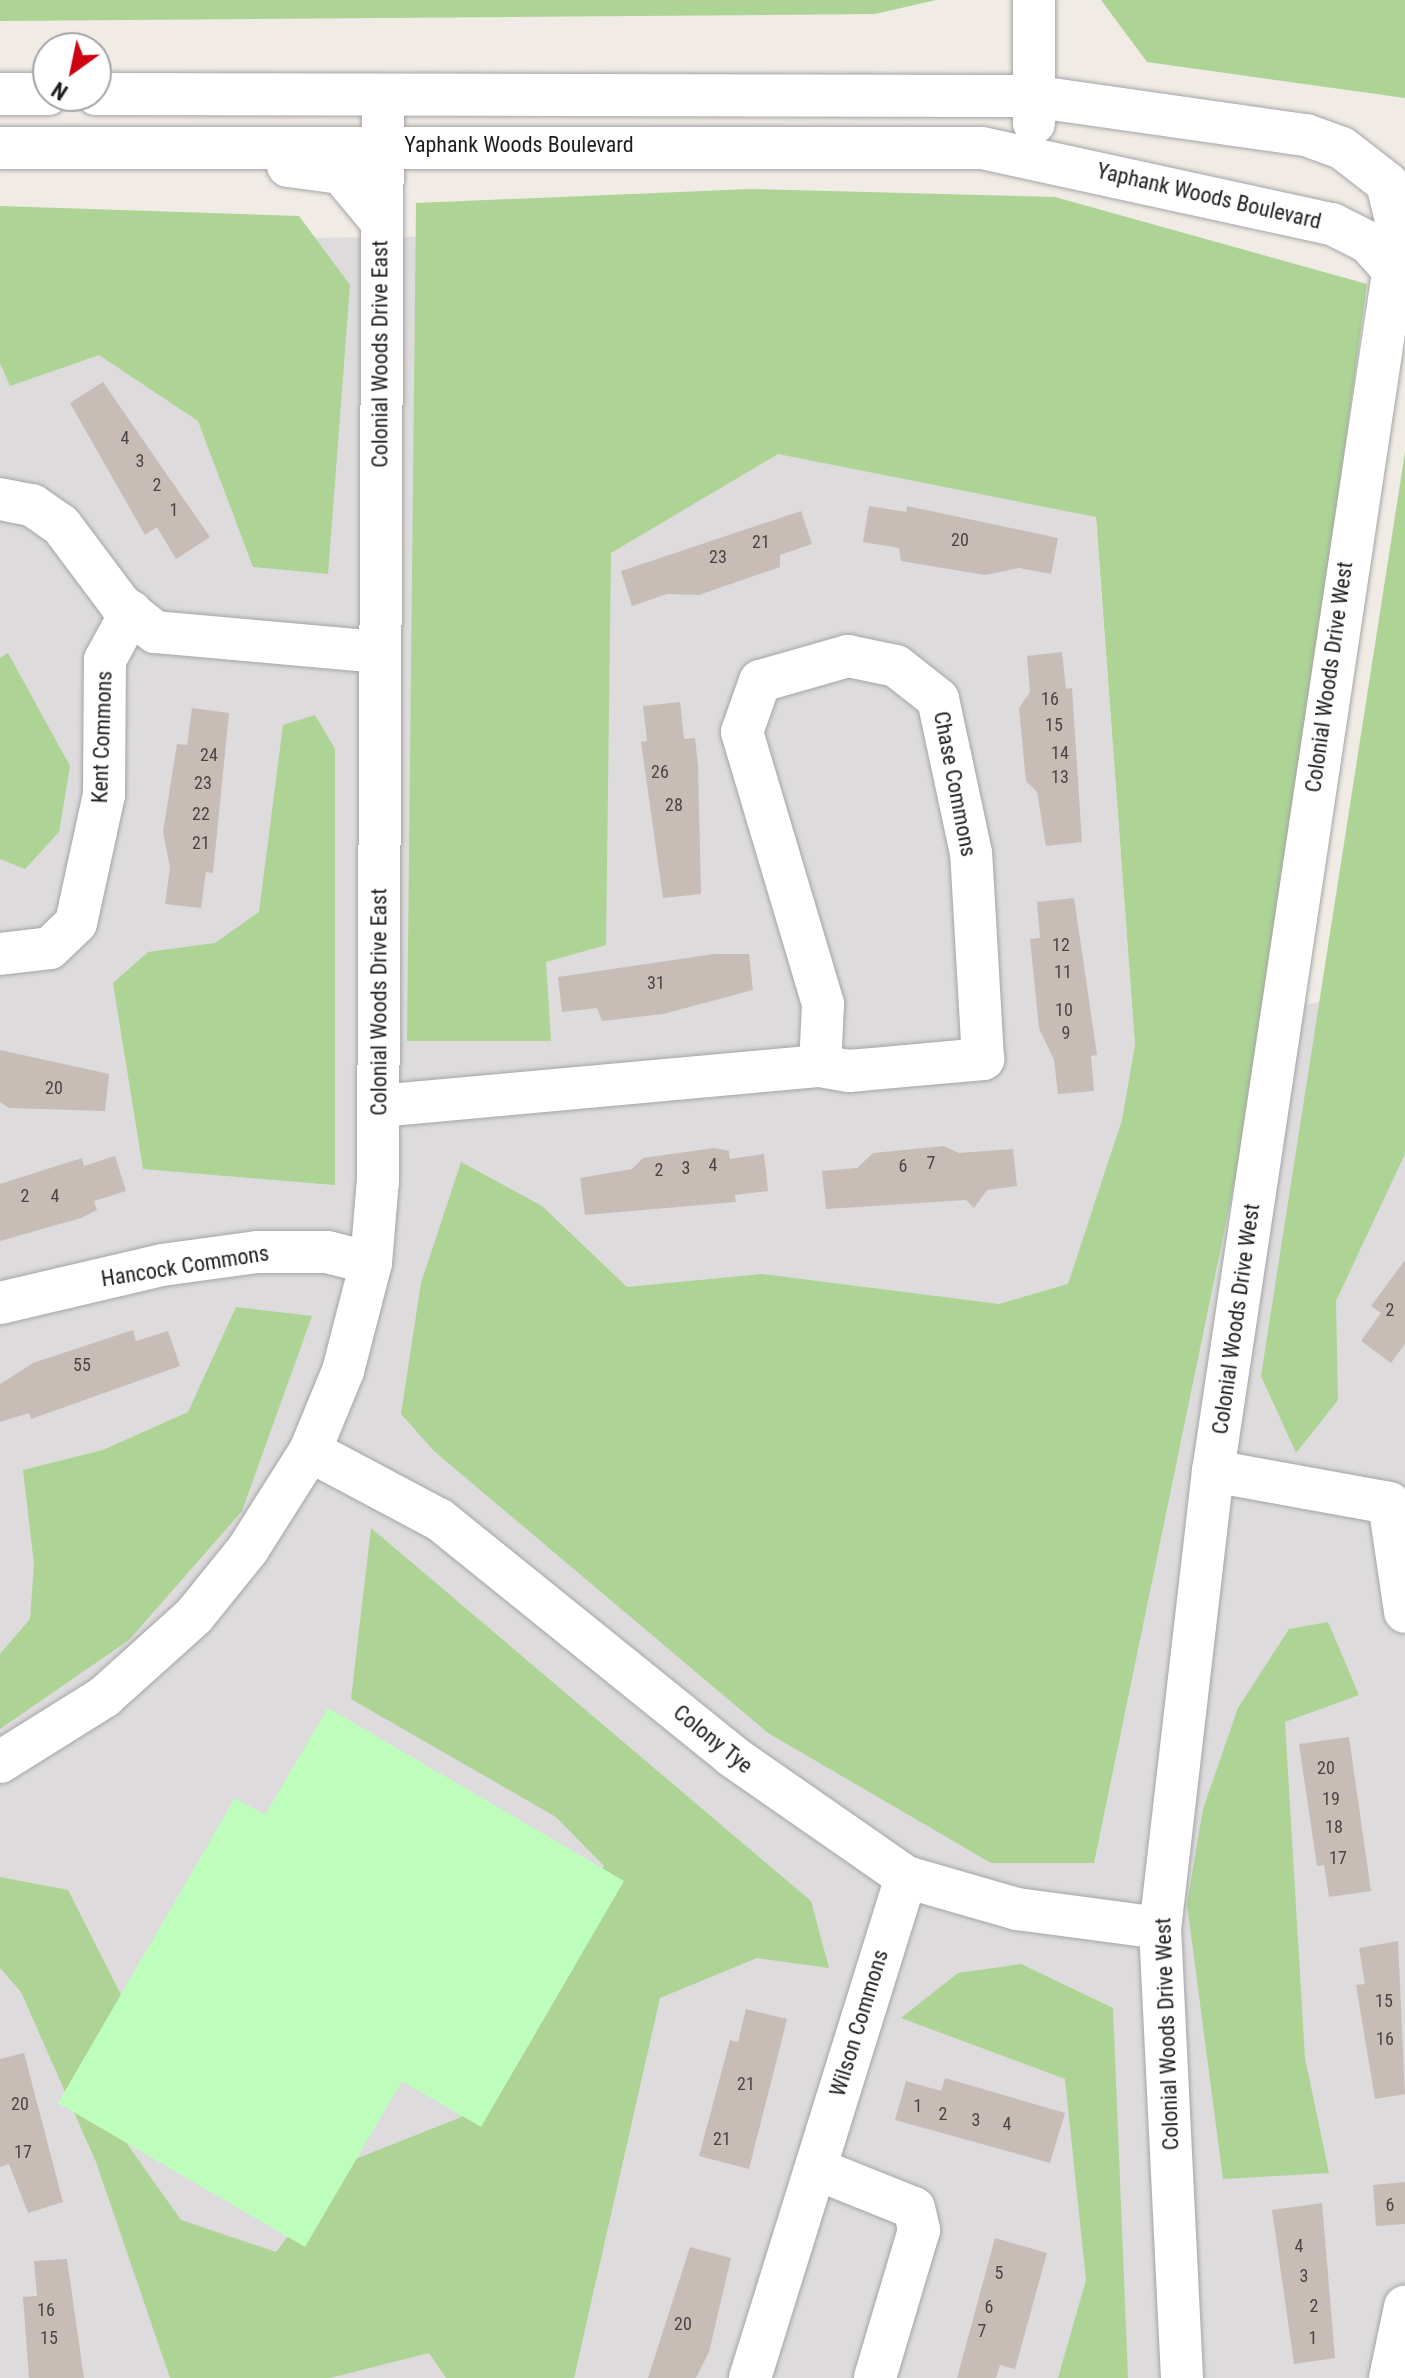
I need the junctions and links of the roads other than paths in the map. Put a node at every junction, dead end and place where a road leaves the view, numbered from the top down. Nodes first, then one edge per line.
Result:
1 (1034, 0) edge
2 (0, 94) edge
3 (32, 94) edge
4 (112, 94) edge
5 (383, 96) junction
6 (1031, 96) junction
7 (678, 144) junction
8 (381, 146) junction
9 (453, 146) junction
10 (122, 147) junction
11 (0, 148) edge
12 (1038, 155) junction
13 (380, 220) junction
14 (1389, 265) junction
15 (0, 499) edge
16 (131, 612) junction
17 (379, 652) junction
18 (0, 954) edge
19 (820, 1066) junction
20 (379, 1106) junction
21 (371, 1263) junction
22 (0, 1303) edge
23 (310, 1451) junction
24 (1213, 1471) junction
25 (1397, 1487) edge
26 (1405, 1612) edge
27 (0, 1762) edge
28 (906, 1877) junction
29 (1160, 1928) junction
30 (819, 2170) junction
31 (1405, 2307) edge
32 (750, 2378) edge
33 (875, 2378) edge
34 (1182, 2378) edge
35 (1390, 2378) edge

1 - 6 street
2 - 3 street
4 - 5 street
5 - 6 street
5 - 8 street, Colonial Woods Drive East
6 - 7 street
6 - 12 street
6 - 14 street
7 - 9 street, Yaphank Woods Boulevard
7 - 12 street, Yaphank Woods Boulevard
8 - 9 street, Yaphank Woods Boulevard
8 - 10 street, Yaphank Woods Boulevard
8 - 13 street, Colonial Woods Drive East
9 - 13 street
10 - 11 street, Yaphank Woods Boulevard
10 - 13 street
12 - 14 street, Yaphank Woods Boulevard
13 - 17 street, Colonial Woods Drive East
14 - 24 street, Colonial Woods Drive West
15 - 16 street
16 - 17 street
16 - 18 street, Kent Commons
17 - 20 street, Colonial Woods Drive East
19 - 19 street, Chase Commons
19 - 20 street, Chase Commons
20 - 21 street, Colonial Woods Drive East
21 - 22 street, Hancock Commons
21 - 23 street, Colonial Woods Drive East
23 - 27 street, Colonial Woods Drive East
23 - 28 street, Colony Tye
24 - 25 street
24 - 29 street, Colonial Woods Drive West
25 - 26 street
28 - 29 street, Colony Tye
28 - 30 street, Wilson Commons
29 - 34 street, Colonial Woods Drive West
30 - 32 street, Wilson Commons
30 - 33 street
31 - 35 street

